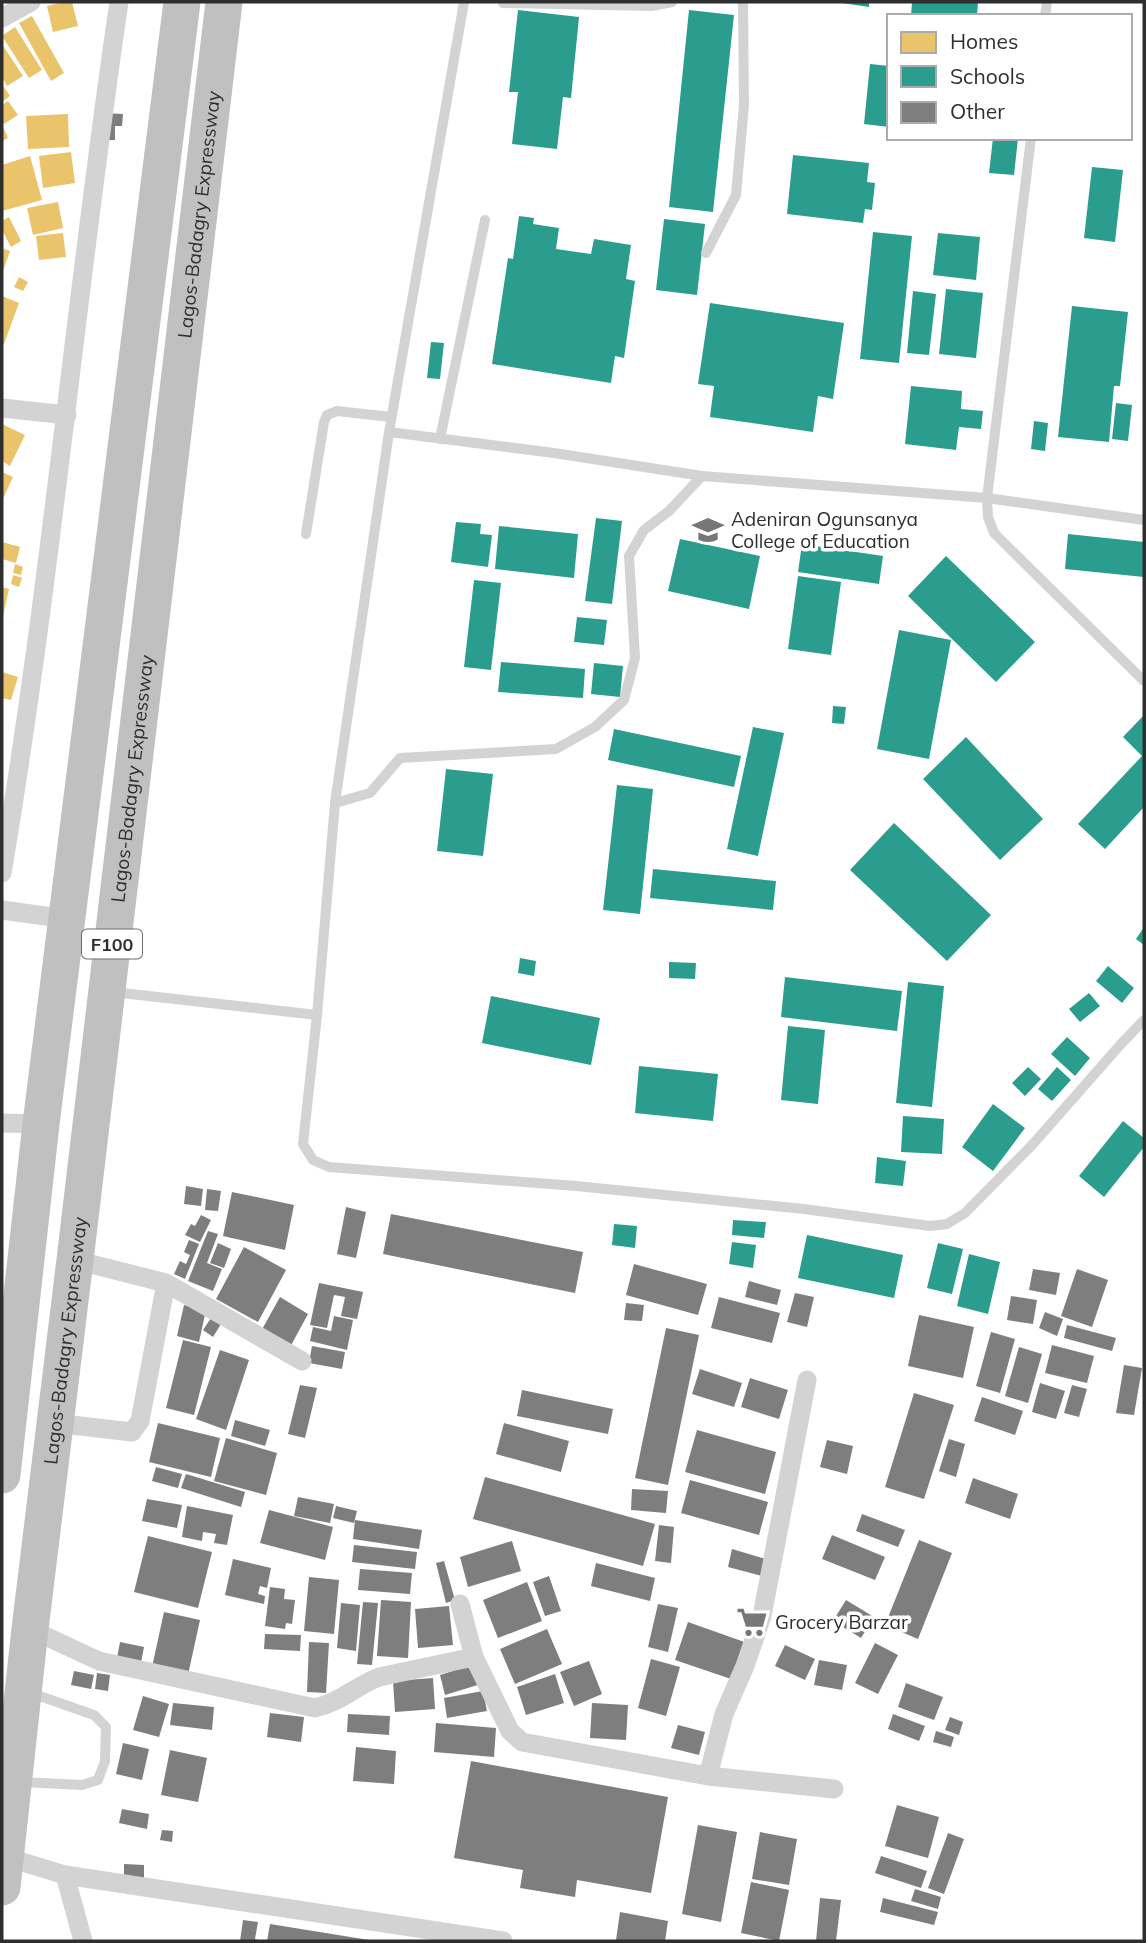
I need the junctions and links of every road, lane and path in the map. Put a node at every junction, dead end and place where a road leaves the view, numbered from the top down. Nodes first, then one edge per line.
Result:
1 (31, 2) edge
2 (119, 2) edge
3 (182, 2) edge
4 (224, 2) edge
5 (464, 2) edge
6 (672, 2) edge
7 (743, 2) edge
8 (503, 3) edge
9 (2, 18) edge
10 (1031, 140) edge
11 (485, 220) dead end
12 (706, 253) dead end
13 (2, 408) edge
14 (66, 415) junction
15 (391, 417) junction
16 (389, 432) junction
17 (440, 439) junction
18 (702, 476) junction
19 (987, 498) junction
20 (1144, 520) edge
21 (306, 534) dead end
22 (1144, 681) edge
23 (8, 799) edge
24 (335, 803) junction
25 (2, 873) edge
26 (2, 910) edge
27 (67, 919) junction
28 (106, 991) junction
29 (317, 1015) junction
30 (1144, 1020) edge
31 (2, 1123) edge
32 (41, 1124) junction
33 (75, 1260) junction
34 (166, 1283) junction
35 (302, 1361) dead end
36 (807, 1380) dead end
37 (54, 1423) junction
38 (2, 1475) edge
39 (460, 1604) dead end
40 (30, 1629) junction
41 (474, 1657) junction
42 (24, 1690) junction
43 (708, 1776) junction
44 (14, 1782) junction
45 (834, 1789) dead end
46 (4, 1872) edge
47 (65, 1875) junction
48 (83, 1941) edge
49 (503, 1941) edge

1 - 9 street
2 - 14 street
3 - 27 highway, F100
4 - 28 highway, Lagos-Badagry Expressway / F100
5 - 15 lane
6 - 8 lane
7 - 12 lane
10 - 19 lane
11 - 17 lane
13 - 14 street
14 - 23 street
15 - 16 lane
15 - 21 lane
16 - 17 lane
16 - 24 lane
17 - 18 lane
18 - 19 lane
18 - 24 lane
19 - 20 lane
19 - 22 lane
23 - 25 street
24 - 29 lane
26 - 27 street
27 - 32 highway, F100
28 - 29 lane
28 - 33 highway, Lagos-Badagry Expressway / F100
29 - 30 lane
31 - 32 street
32 - 38 highway, F100
33 - 34 street
33 - 37 highway, Lagos-Badagry Expressway / F100
34 - 35 street
34 - 37 street
36 - 43 street
37 - 40 highway, Lagos-Badagry Expressway / F100
39 - 41 street
40 - 41 street
40 - 42 highway, Lagos-Badagry Expressway / F100
41 - 43 street
42 - 44 highway, Lagos-Badagry Expressway / F100
42 - 44 lane
43 - 45 street
44 - 46 highway, Lagos-Badagry Expressway / F100
46 - 47 street
47 - 48 street
47 - 49 street

